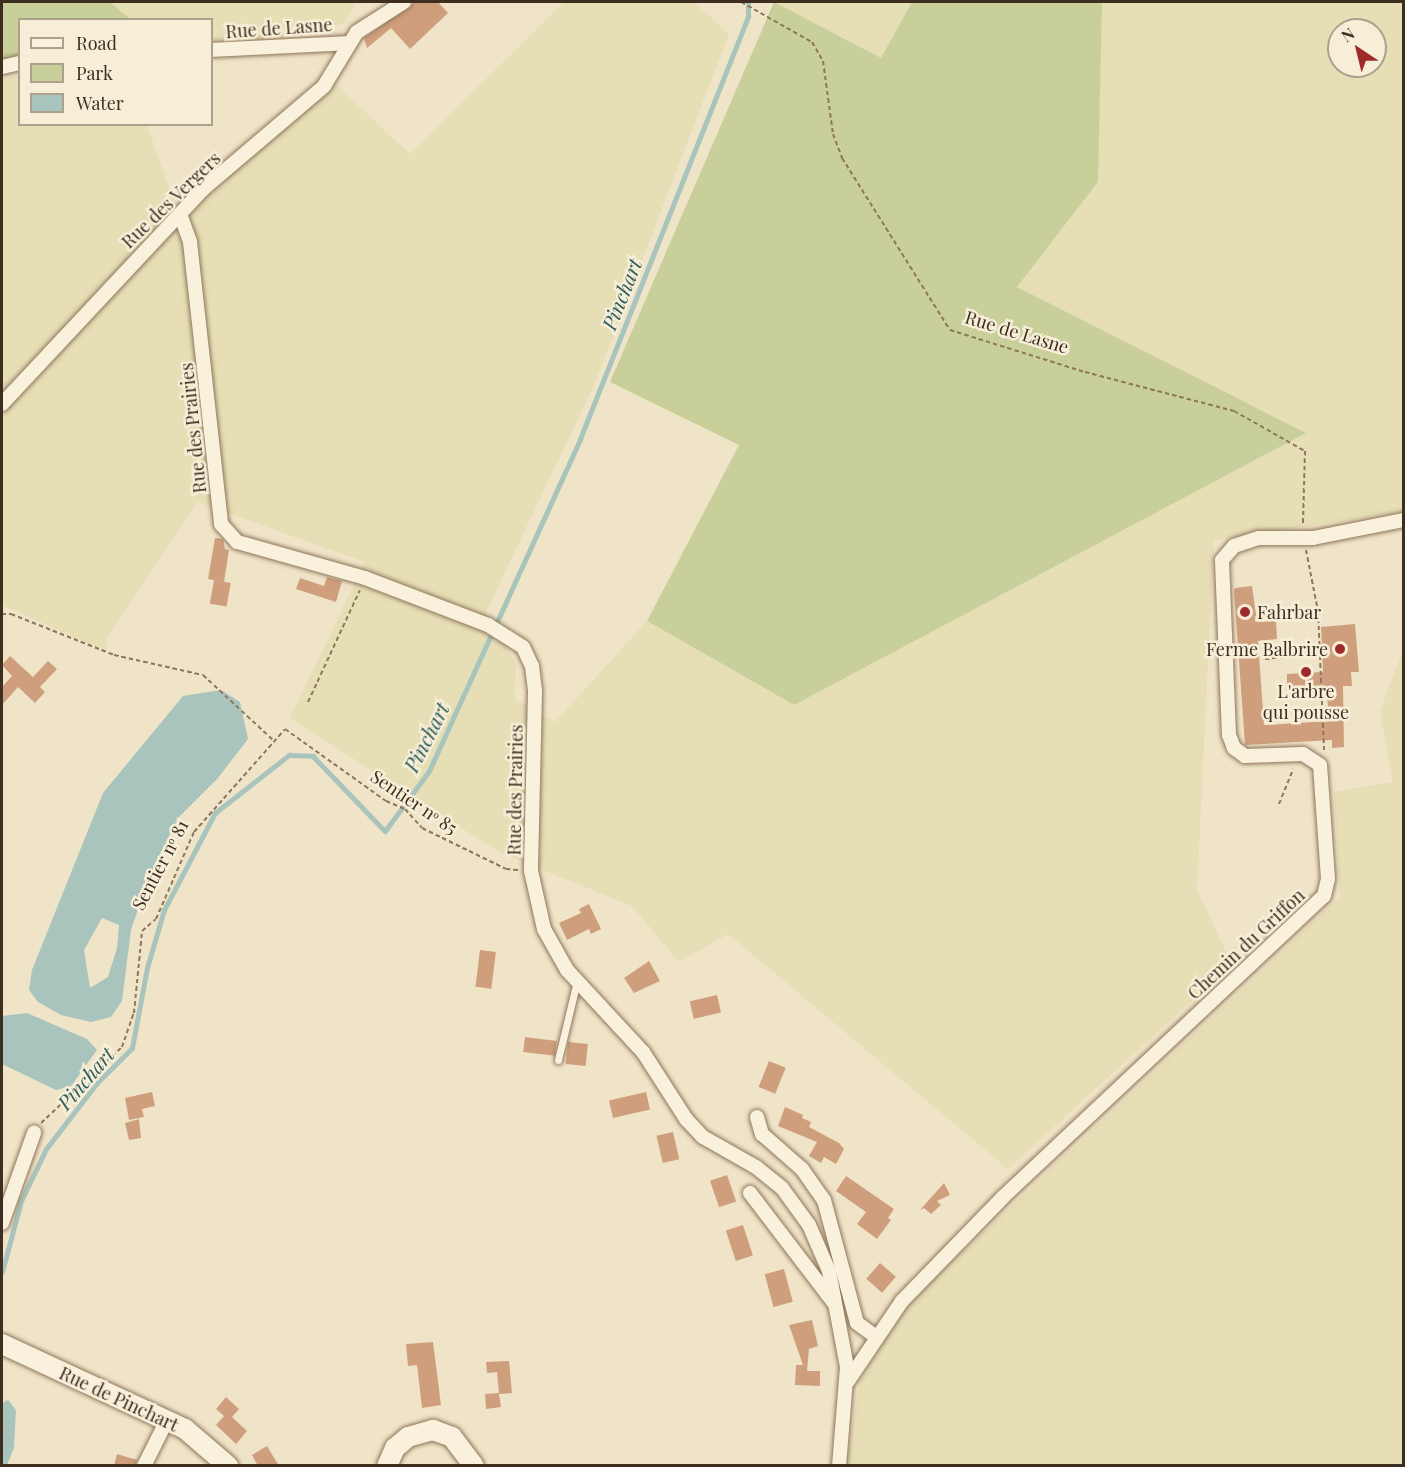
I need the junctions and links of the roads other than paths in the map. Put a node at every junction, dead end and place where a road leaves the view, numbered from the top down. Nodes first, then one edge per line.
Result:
1 (404, 2) edge
2 (349, 43) junction
3 (213, 50) edge
4 (18, 63) edge
5 (2, 67) edge
6 (180, 214) junction
7 (2, 405) edge
8 (1404, 520) edge
9 (577, 981) junction
10 (558, 1060) dead end
11 (757, 1117) dead end
12 (34, 1133) road end
13 (750, 1193) dead end
14 (2, 1223) edge
15 (838, 1308) junction
16 (876, 1337) junction
17 (2, 1344) edge
18 (848, 1381) junction
19 (167, 1420) junction
20 (144, 1466) edge
21 (228, 1466) edge
22 (387, 1466) edge
23 (474, 1466) edge
24 (839, 1466) edge

1 - 2 street, Rue des Vergers
2 - 3 street, Rue de Lasne
2 - 6 street, Rue des Vergers
4 - 5 street
6 - 7 street, Rue des Vergers
6 - 9 street, Rue des Prairies
8 - 16 street, Chemin du Griffon
9 - 10 lane
9 - 15 street, Rue des Prairies
11 - 16 street
12 - 14 street
13 - 15 street
15 - 18 street, Rue des Prairies
16 - 18 street, Chemin du Griffon
17 - 19 main road, Rue de Pinchart
18 - 24 street, Rue des Prairies
19 - 20 street
19 - 21 main road, Rue de Pinchart
22 - 23 main road

